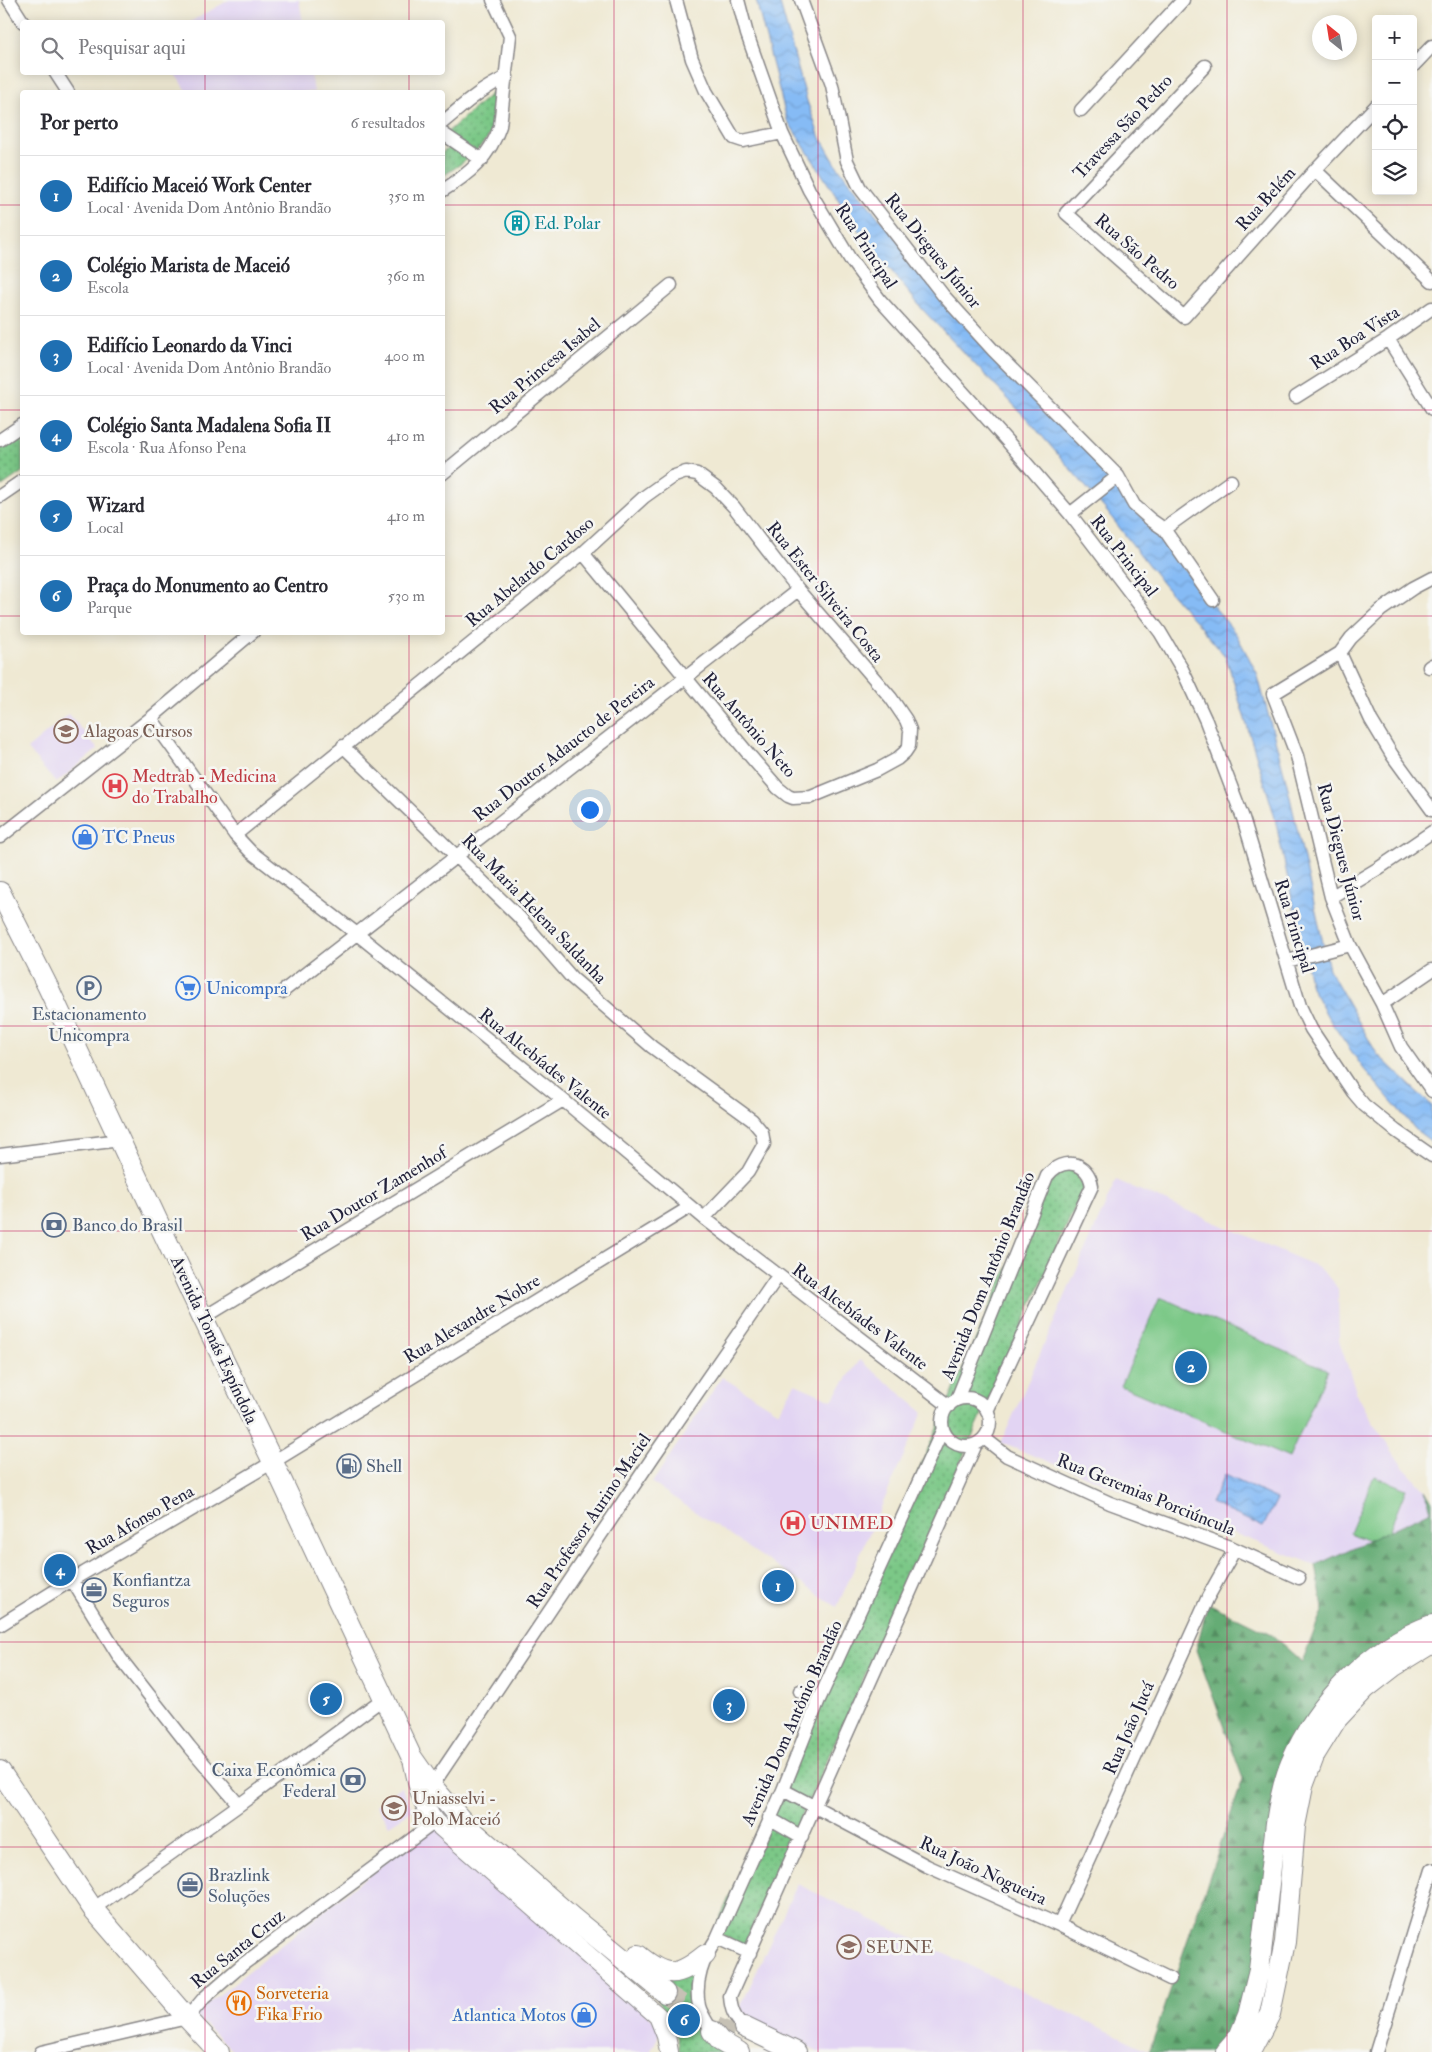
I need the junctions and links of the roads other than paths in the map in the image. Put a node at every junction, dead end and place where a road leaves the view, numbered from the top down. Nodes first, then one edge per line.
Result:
1 (9, 0) edge
2 (494, 0) edge
3 (676, 0) edge
4 (738, 0) edge
5 (801, 0) edge
6 (1183, 0) edge
7 (22, 20) edge
8 (1432, 46) edge
9 (1417, 62) edge
10 (1205, 66) dead end
11 (57, 75) edge
12 (506, 77) junction
13 (67, 90) edge
14 (1081, 110) dead end
15 (1372, 110) edge
16 (445, 120) edge
17 (782, 133) junction
18 (445, 135) edge
19 (482, 160) junction
20 (1315, 170) junction
21 (445, 189) edge
22 (1066, 213) joint
23 (1432, 281) edge
24 (670, 285) dead end
25 (1432, 308) edge
26 (1184, 317) joint
27 (1388, 339) junction
28 (1296, 397) dead end
29 (1432, 409) edge
30 (20, 426) edge
31 (0, 440) edge
32 (445, 472) edge
33 (1116, 478) junction
34 (1230, 480) dead end
35 (20, 482) edge
36 (0, 496) edge
37 (734, 506) joint
38 (1070, 514) junction
39 (1164, 529) junction
40 (583, 553) junction
41 (1432, 578) edge
42 (798, 590) junction
43 (1213, 600) dead end
44 (248, 635) edge
45 (1340, 653) junction
46 (684, 677) junction
47 (891, 698) joint
48 (151, 718) junction
49 (343, 746) junction
50 (1432, 810) edge
51 (1432, 832) edge
52 (235, 835) junction
53 (0, 837) edge
54 (458, 856) junction
55 (0, 892) edge
56 (1331, 896) junction
57 (358, 934) junction
58 (1350, 945) junction
59 (1292, 959) junction
60 (1432, 970) edge
61 (282, 992) dead end
62 (1382, 1004) junction
63 (1432, 1090) edge
64 (563, 1100) junction
65 (120, 1140) junction
66 (0, 1155) edge
67 (1432, 1156) edge
68 (690, 1207) junction
69 (704, 1218) junction
70 (778, 1276) junction
71 (203, 1318) junction
72 (953, 1402) junction
73 (987, 1411) junction
74 (942, 1430) junction
75 (980, 1441) junction
76 (273, 1462) junction
77 (1235, 1549) junction
78 (1299, 1578) dead end
79 (72, 1580) junction
80 (0, 1625) edge
81 (1432, 1625) edge
82 (1432, 1644) edge
83 (800, 1691) dead end
84 (384, 1698) junction
85 (818, 1702) junction
86 (411, 1756) junction
87 (0, 1771) edge
88 (432, 1786) junction
89 (783, 1790) junction
90 (239, 1805) junction
91 (815, 1806) junction
92 (769, 1818) junction
93 (436, 1822) junction
94 (802, 1837) junction
95 (486, 1842) junction
96 (1432, 1870) edge
97 (93, 1908) junction
98 (1059, 1925) junction
99 (717, 1938) junction
100 (750, 1953) junction
101 (705, 1955) junction
102 (1170, 1979) dead end
103 (665, 1993) tunnel mouth
104 (187, 2018) junction
105 (712, 2031) joint
106 (742, 2039) edge
107 (665, 2047) edge
108 (40, 2052) edge
109 (220, 2052) edge
110 (772, 2052) edge
111 (796, 2052) edge
112 (1226, 2052) edge
113 (1250, 2052) edge
114 (1376, 2052) edge

1 - 7 street
2 - 12 street
3 - 17 street
4 - 17 street, Rua Principal
5 - 33 street, Rua Diegues Júnior
6 - 14 street
8 - 9 street
10 - 22 street, Travessa São Pedro
11 - 13 street
12 - 16 street
12 - 19 street
15 - 20 street, Rua Belém
17 - 38 street, Rua Principal
18 - 19 street
19 - 21 street
20 - 23 street
20 - 26 street, Rua Belém
22 - 26 street, Rua São Pedro
24 - 32 street, Rua Princesa Isabel
25 - 27 street, Rua Boa Vista
27 - 28 street, Rua Boa Vista
27 - 29 street
30 - 31 street
33 - 38 street
33 - 39 street, Rua Diegues Júnior
34 - 39 street
35 - 36 street
37 - 40 street, Rua Abelardo Cardoso
37 - 42 street, Rua Ester Silveira Costa
38 - 59 street, Rua Principal
39 - 43 street, Rua Diegues Júnior
40 - 46 street, Rua Antônio Neto
40 - 49 street, Rua Abelardo Cardoso
41 - 45 street
42 - 46 street, Rua Doutor Adaucto de Pereira
42 - 47 street, Rua Ester Silveira Costa
44 - 48 street
45 - 50 street
45 - 56 street, Rua Diegues Júnior
46 - 47 street, Rua Antônio Neto
46 - 54 street, Rua Doutor Adaucto de Pereira
48 - 52 street, Rua Alcebíades Valente
48 - 53 street
49 - 52 street, Rua Abelardo Cardoso
49 - 54 street, Rua Maria Helena Saldanha
51 - 56 street
52 - 57 street, Rua Alcebíades Valente
54 - 57 street, Rua Doutor Adaucto de Pereira
54 - 69 street, Rua Maria Helena Saldanha
55 - 65 highway, Avenida Tomás Espíndola
56 - 58 street, Rua Diegues Júnior
57 - 61 street, Rua Doutor Adaucto de Pereira
57 - 64 street, Rua Alcebíades Valente
58 - 59 street
58 - 62 street, Rua Diegues Júnior
59 - 67 street, Rua Principal
60 - 62 street
62 - 63 street, Rua Diegues Júnior
64 - 68 street, Rua Alcebíades Valente
64 - 71 street, Rua Doutor Zamenhof
65 - 66 street
65 - 71 highway, Avenida Tomás Espíndola
68 - 69 street, Rua Alcebíades Valente
68 - 76 street, Rua Alexandre Nobre
69 - 70 street, Rua Alcebíades Valente
70 - 72 street, Rua Alcebíades Valente
70 - 88 street, Rua Professor Aurino Maciel
71 - 76 highway, Avenida Tomás Espíndola
72 - 73 street
72 - 73 street, Avenida Dom Antônio Brandão
72 - 74 street
73 - 75 street
74 - 75 street
74 - 85 street, Avenida Dom Antônio Brandão
75 - 77 street, Rua Geremias Porciúncula
75 - 91 street
76 - 79 street, Rua Afonso Pena
76 - 84 highway, Avenida Tomás Espíndola
77 - 78 street, Rua Geremias Porciúncula
77 - 98 street, Rua João Jucá
79 - 80 street, Rua Afonso Pena
79 - 90 street
81 - 112 highway
82 - 113 highway
83 - 85 street
84 - 86 highway, Avenida Tomás Espíndola
84 - 90 street
85 - 89 street, Avenida Dom Antônio Brandão
86 - 88 highway, Avenida Tomás Espíndola
86 - 93 main road
87 - 97 highway
88 - 95 highway, Avenida Tomás Espíndola
89 - 91 street, Rua João Nogueira
89 - 92 street, Avenida Dom Antônio Brandão
90 - 97 street
91 - 94 street
91 - 98 street, Rua João Nogueira
92 - 94 street
92 - 99 street, Avenida Dom Antônio Brandão
93 - 104 street, Rua Santa Cruz
93 - 107 main road
94 - 100 street
95 - 101 highway
95 - 103 highway, Avenida Tomás Espíndola
96 - 114 street
97 - 104 highway
98 - 102 street, Rua João Nogueira
99 - 100 street
99 - 101 street, Avenida Dom Antônio Brandão
100 - 106 street
101 - 105 street, Avenida Dom Antônio Brandão
104 - 108 street
104 - 109 highway
105 - 106 highway
106 - 110 highway
106 - 111 highway

